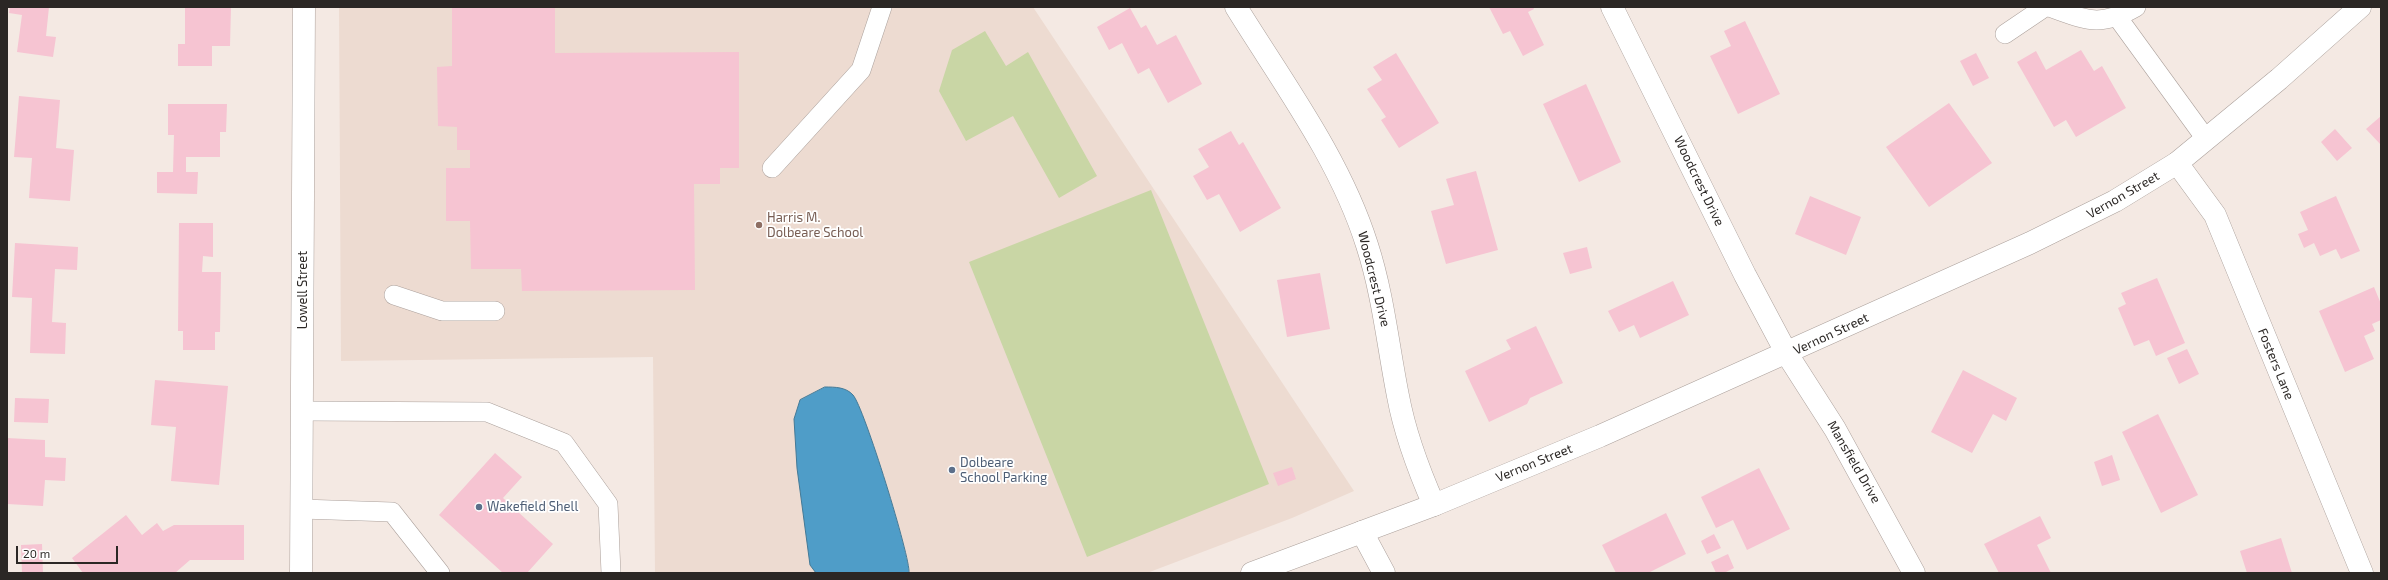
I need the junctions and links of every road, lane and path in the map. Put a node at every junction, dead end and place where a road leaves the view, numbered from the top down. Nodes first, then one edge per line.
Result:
1 (304, 7) edge
2 (882, 7) edge
3 (1236, 7) edge
4 (1612, 7) edge
5 (2045, 7) edge
6 (2049, 7) edge
7 (2136, 7) edge
8 (2360, 7) edge
9 (2118, 18) junction
10 (2005, 34) dead end
11 (2206, 139) junction
12 (2177, 163) junction
13 (772, 168) dead end
14 (394, 295) dead end
15 (495, 311) dead end
16 (1787, 354) junction
17 (302, 410) junction
18 (1434, 505) junction
19 (301, 509) junction
20 (1362, 532) junction
21 (301, 573) edge
22 (440, 573) edge
23 (612, 573) edge
24 (1252, 573) edge
25 (1384, 573) edge
26 (1914, 573) edge
27 (2362, 573) edge

1 - 17 main road, Lowell Street
2 - 13 lane
3 - 18 main road, Woodcrest Drive
4 - 16 main road, Woodcrest Drive
5 - 10 lane
6 - 9 lane
7 - 9 lane
8 - 11 main road, Vernon Street
9 - 11 lane
11 - 12 main road, Vernon Street
12 - 16 main road, Vernon Street
12 - 27 main road, Fosters Lane
14 - 15 lane
16 - 18 main road, Vernon Street
16 - 26 main road, Mansfield Drive
17 - 19 main road, Lowell Street
17 - 23 lane
18 - 20 main road, Vernon Street
19 - 21 main road, Lowell Street
19 - 22 lane
20 - 24 main road, Vernon Street
20 - 25 main road

